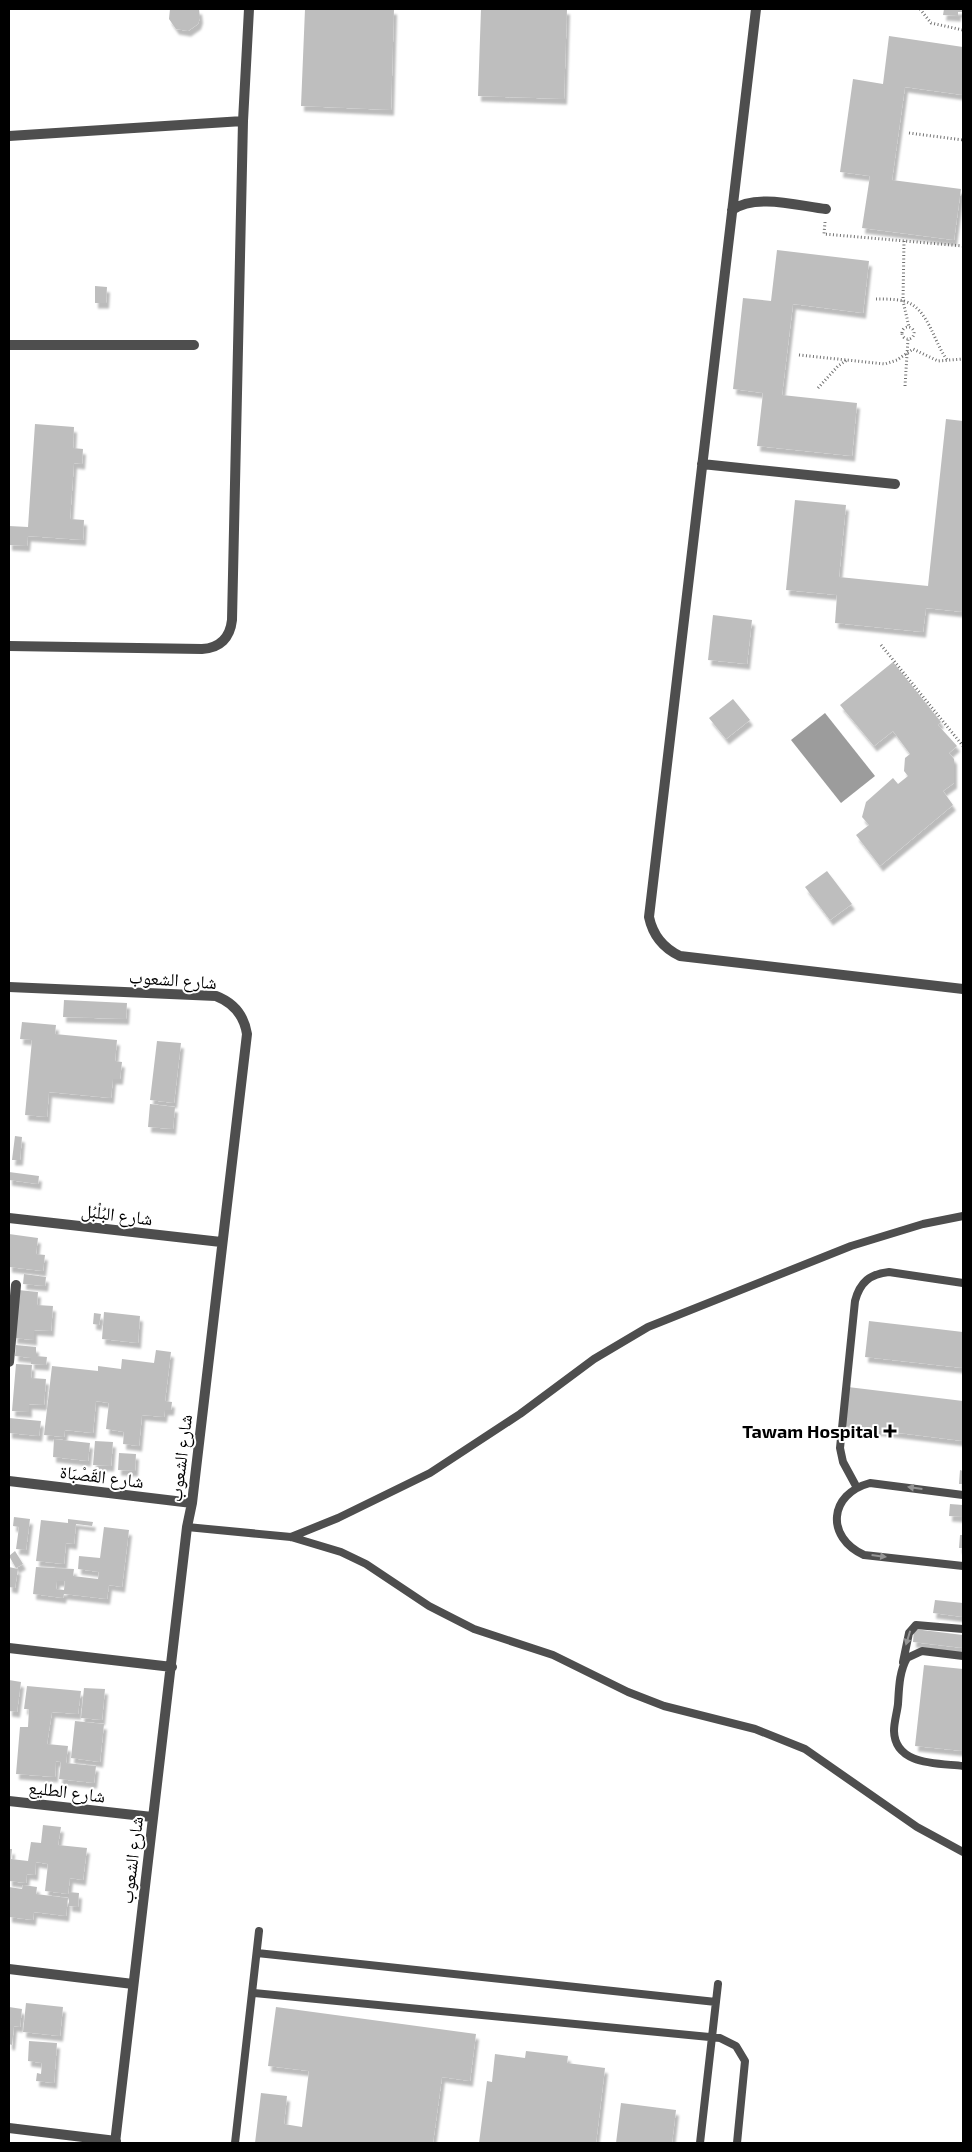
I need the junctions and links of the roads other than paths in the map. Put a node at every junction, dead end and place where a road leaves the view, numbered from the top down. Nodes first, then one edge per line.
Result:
1 (249, 9) edge
2 (756, 9) edge
3 (243, 121) junction
4 (9, 136) edge
5 (826, 209) road end
6 (732, 210) junction
7 (9, 345) edge
8 (194, 345) dead end
9 (702, 464) junction
10 (895, 484) dead end
11 (9, 646) edge
12 (9, 987) edge
13 (963, 989) edge
14 (963, 1216) edge
15 (9, 1218) edge
16 (221, 1242) junction
17 (963, 1283) edge
18 (16, 1285) dead end
19 (9, 1362) edge
20 (9, 1481) edge
21 (856, 1486) junction
22 (963, 1495) edge
23 (192, 1502) junction
24 (187, 1527) junction
25 (291, 1537) junction
26 (963, 1566) edge
27 (963, 1629) edge
28 (9, 1648) edge
29 (963, 1656) edge
30 (902, 1666) junction
31 (172, 1667) junction
32 (963, 1766) edge
33 (9, 1801) edge
34 (152, 1817) junction
35 (963, 1852) edge
36 (259, 1931) dead end
37 (257, 1953) junction
38 (9, 1969) edge
39 (133, 1984) junction
40 (718, 1984) dead end
41 (253, 1993) junction
42 (716, 2002) junction
43 (712, 2037) junction
44 (9, 2128) edge
45 (115, 2142) edge
46 (235, 2143) edge
47 (700, 2143) edge
48 (738, 2143) edge

1 - 3 street
2 - 6 street
3 - 4 street
3 - 11 street
5 - 6 street
6 - 9 street
7 - 8 street
9 - 10 street
9 - 13 street
12 - 16 street, شارع الشعوب
14 - 25 lane
15 - 16 street, شارع البُلْبُل
16 - 23 street, شارع الشعوب
17 - 21 lane
18 - 19 street
20 - 23 street, شارع القَصْبَاة
22 -> 21 lane
21 -> 26 lane
23 - 24 street, شارع الشعوب
24 - 25 lane
24 - 31 street, شارع الشعوب
25 - 35 lane
27 -> 30 lane
28 - 31 street
29 - 30 lane
30 - 32 lane
31 - 34 street, شارع الشعوب
33 - 34 street, شارع الطليع
34 - 39 street, شارع الشعوب
36 - 37 lane
37 - 41 lane
37 - 42 lane
38 - 39 street
39 - 45 street, شارع الشعوب
40 - 42 lane
41 - 43 lane
41 - 46 lane
42 - 43 lane
43 - 47 lane
43 - 48 lane
44 - 45 street

